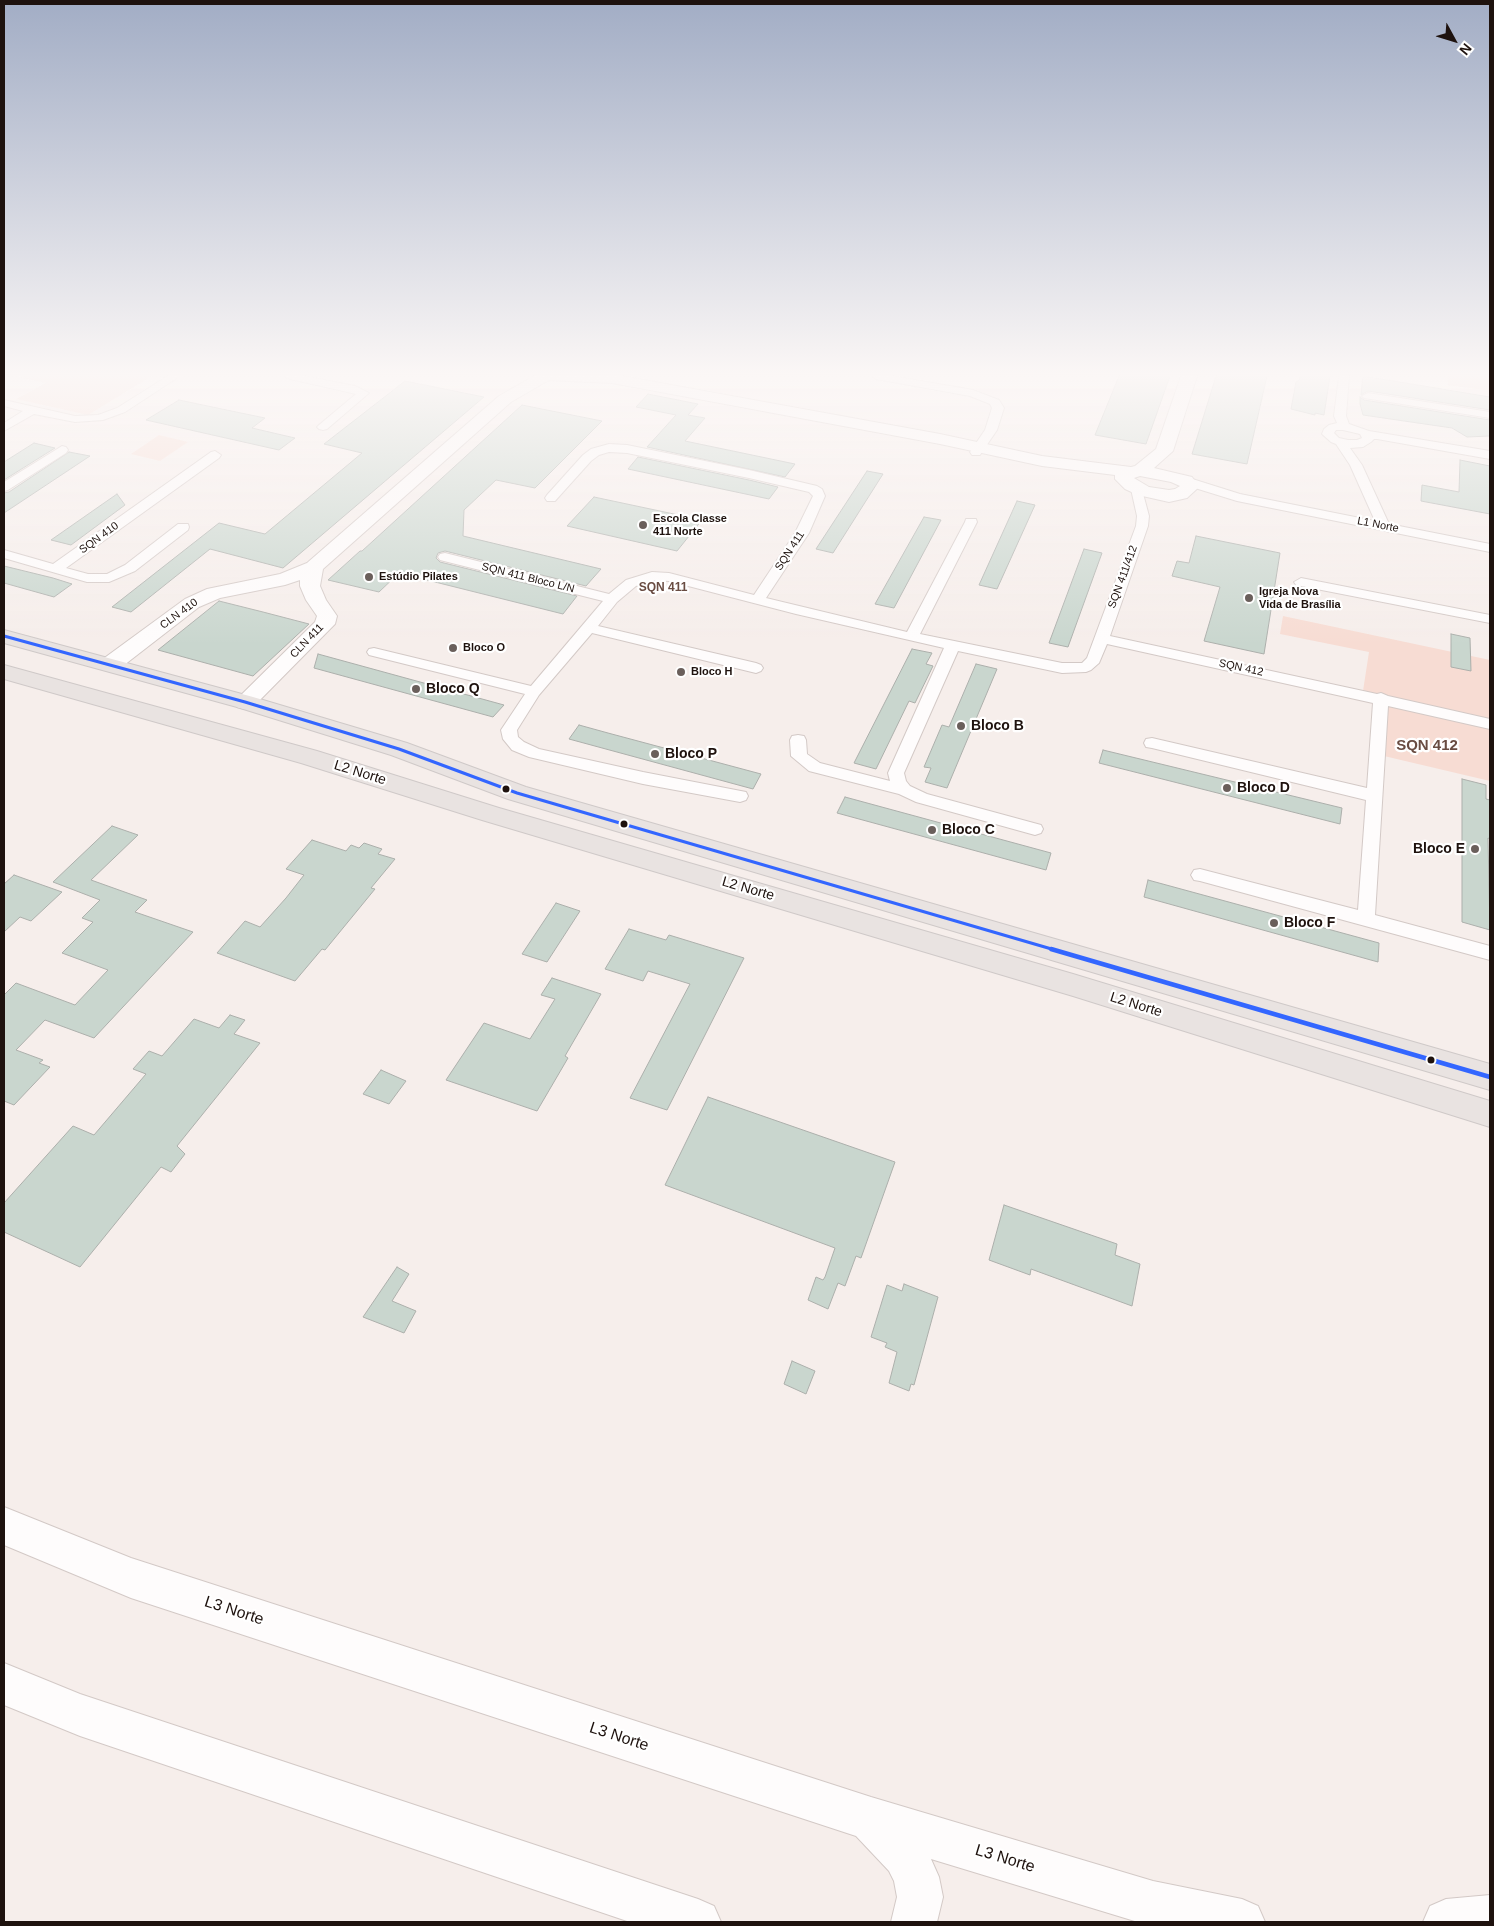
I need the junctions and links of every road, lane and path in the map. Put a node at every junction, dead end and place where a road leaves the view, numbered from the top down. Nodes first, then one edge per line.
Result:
1 (1356, 465) edge
2 (37, 466) edge
3 (201, 466) edge
4 (429, 466) edge
5 (580, 466) edge
6 (710, 466) edge
7 (1066, 466) edge
8 (1076, 466) edge
9 (1147, 466) edge
10 (1172, 466) edge
11 (1134, 478) junction
12 (1181, 484) junction
13 (4, 487) edge
14 (1162, 496) junction
15 (1237, 497) joint
16 (551, 498) dead end
17 (1143, 516) junction
18 (971, 522) dead end
19 (1384, 526) junction
20 (183, 527) dead end
21 (1490, 548) edge
22 (4, 554) edge
23 (445, 557) dead end
24 (314, 568) junction
25 (55, 569) junction
26 (1301, 582) dead end
27 (250, 586) junction
28 (612, 599) junction
29 (316, 600) junction
30 (758, 600) junction
31 (1490, 619) edge
32 (589, 628) junction
33 (4, 636) edge
34 (911, 637) junction
35 (1101, 638) junction
36 (27, 642) junction
37 (953, 645) junction
38 (374, 652) dead end
39 (4, 656) edge
40 (111, 664) junction
41 (756, 668) dead end
42 (4, 672) edge
43 (534, 692) junction
44 (1381, 698) junction
45 (245, 702) junction
46 (1490, 724) edge
47 (341, 730) junction
48 (798, 740) dead end
49 (1152, 743) dead end
50 (309, 757) junction
51 (904, 790) junction
52 (740, 796) dead end
53 (1375, 796) junction
54 (1035, 829) dead end
55 (1200, 875) dead end
56 (907, 908) junction
57 (1366, 919) junction
58 (884, 930) junction
59 (1490, 952) edge
60 (1490, 1077) edge
61 (1490, 1114) edge
62 (4, 1526) edge
63 (4, 1684) edge
64 (871, 1819) junction
65 (1490, 1918) edge
66 (698, 1922) edge
67 (914, 1922) edge
68 (1242, 1922) edge
69 (1446, 1922) edge

1 - 19 street
2 - 13 street
3 - 25 street, SQN 410
4 - 24 street
5 - 16 street, SQN 411
6 - 30 street, SQN 411
7 - 11 street
8 - 11 street
9 - 11 street
10 - 12 street
11 - 12 street
11 - 14 street
11 - 17 street, SQN 411/412
12 - 14 street
12 - 15 street, L1 Norte
14 - 17 street, SQN 411/412
15 - 19 street, L1 Norte
17 - 35 street, SQN 411/412
18 - 34 street
19 - 21 street, L1 Norte
20 - 25 street, SQN 410
22 - 25 street, SQN 410
23 - 28 street, SQN 411 Bloco L/N
24 - 27 street, CLN 410
24 - 29 street, CLN 411
26 - 31 street
27 - 29 street
27 - 40 street, CLN 410
28 - 30 street
28 - 32 street
29 - 45 street, CLN 411
30 - 34 street
32 - 41 street
32 - 43 street
33 - 36 main road, L2 Norte
34 - 37 street
35 - 37 street
35 - 44 street, SQN 412
36 - 39 main road
36 - 40 main road, L2 Norte
37 - 51 street
38 - 43 street
40 - 45 main road, L2 Norte
42 - 50 main road, L2 Norte
43 - 52 street
44 - 46 street, SQN 412
44 - 53 street
45 - 47 main road, L2 Norte
47 - 50 main road
47 - 56 main road, L2 Norte
48 - 51 street
49 - 53 street
50 - 58 main road, L2 Norte
51 - 54 street
53 - 57 street
55 - 57 street
56 - 58 main road
56 - 60 main road, L2 Norte
57 - 59 street
58 - 61 main road, L2 Norte
62 - 64 street, L3 Norte
63 - 66 street
64 - 67 street
64 - 68 street, L3 Norte
65 - 69 street

